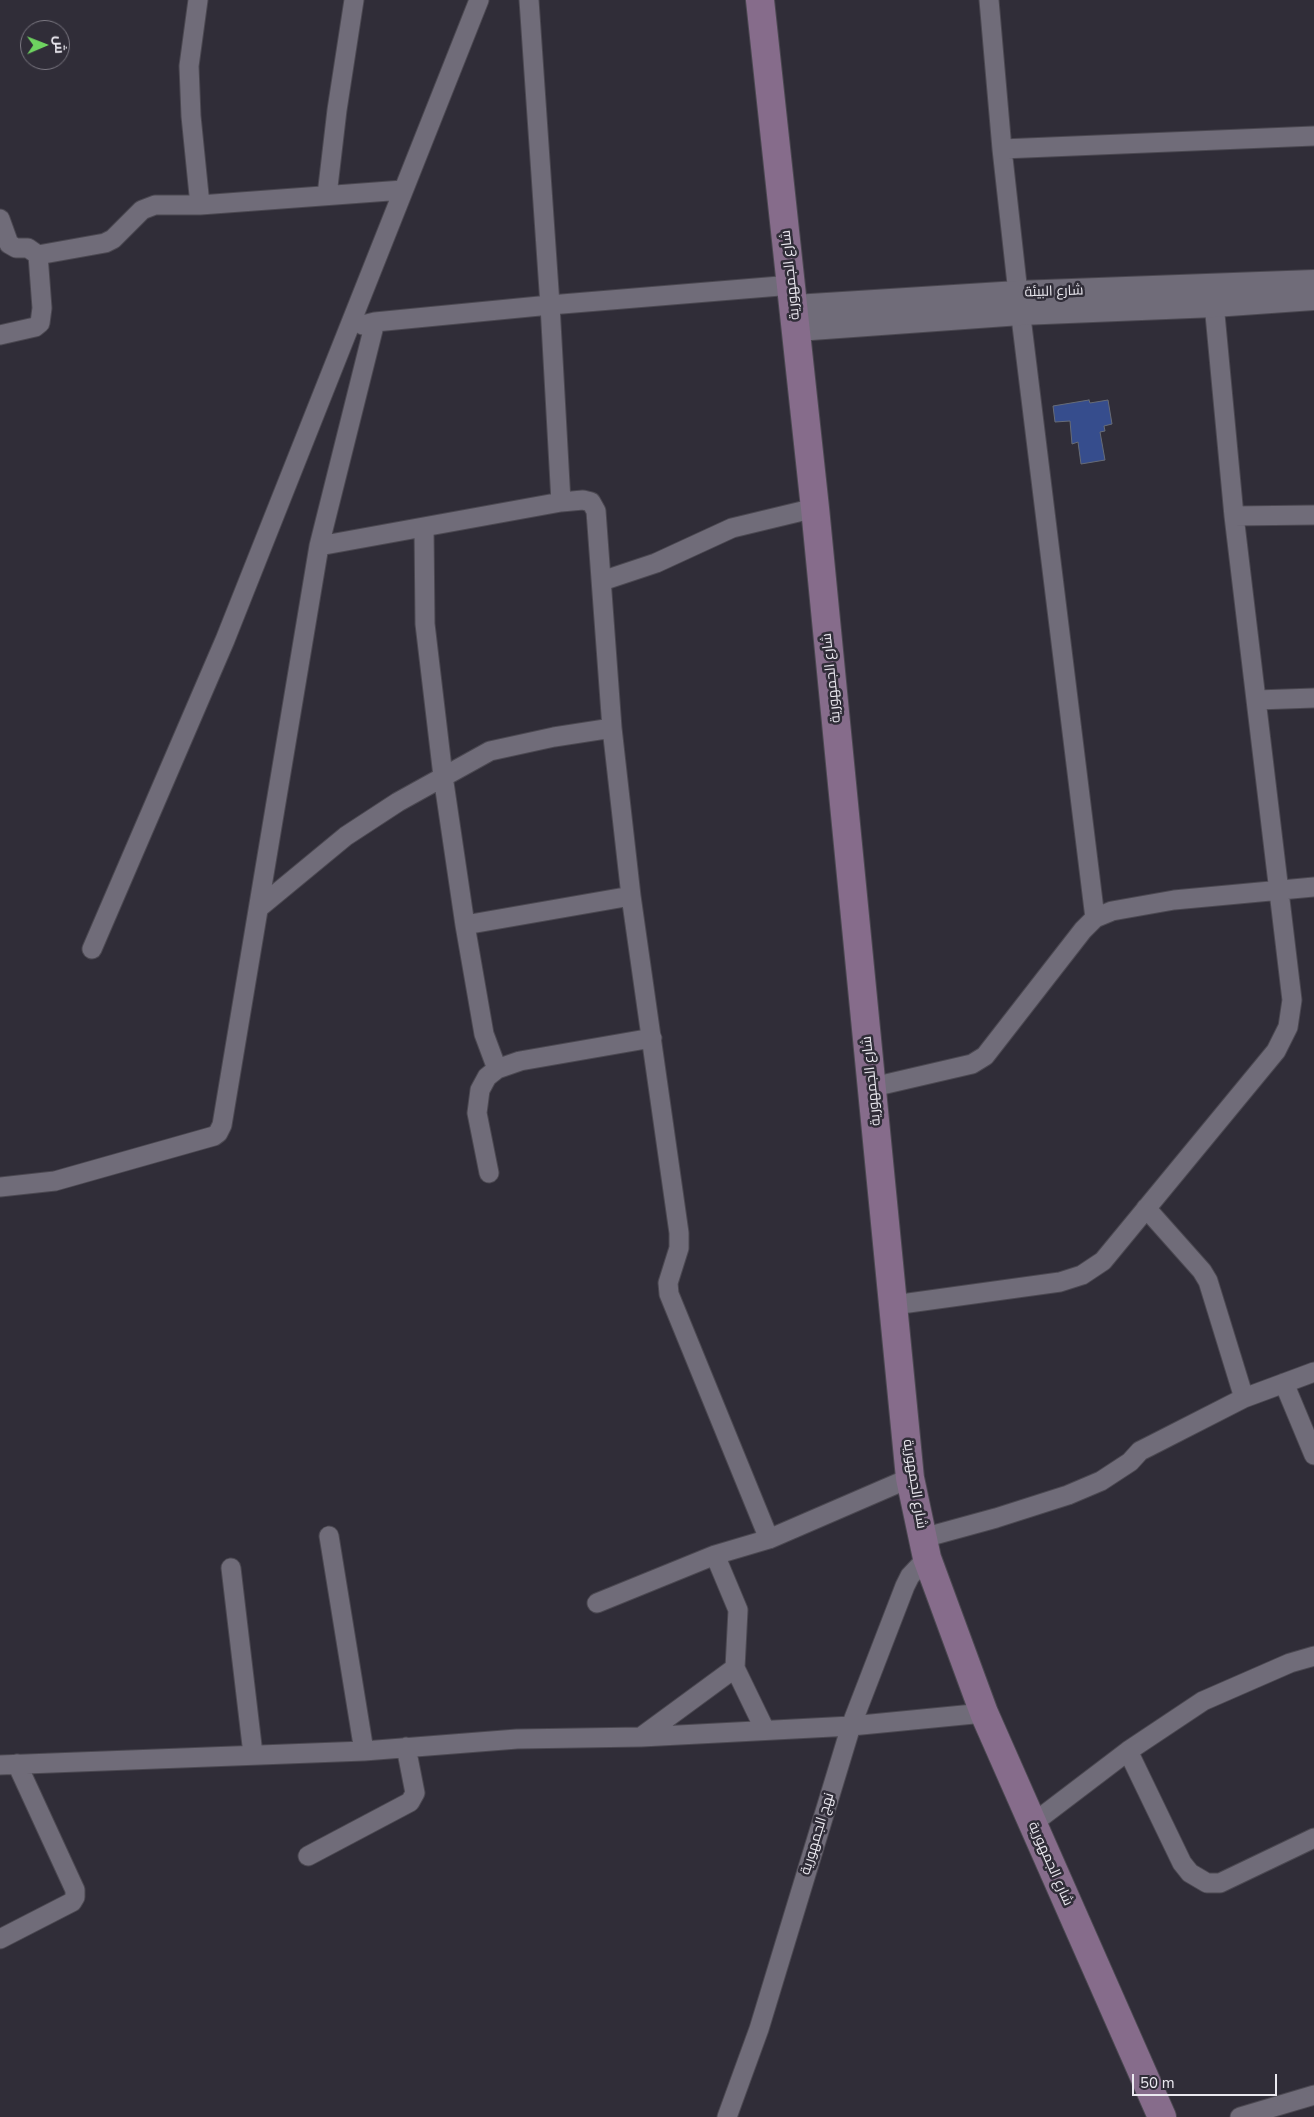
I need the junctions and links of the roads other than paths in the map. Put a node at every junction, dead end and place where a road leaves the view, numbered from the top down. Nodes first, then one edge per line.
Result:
1 (198, 0) edge
2 (354, 0) edge
3 (478, 0) edge
4 (528, 0) edge
5 (760, 0) edge
6 (989, 0) edge
7 (1314, 136) edge
8 (1002, 149) junction
9 (403, 190) junction
10 (327, 195) junction
11 (200, 204) junction
12 (0, 219) edge
13 (38, 255) junction
14 (1314, 282) edge
15 (1213, 296) junction
16 (1314, 298) edge
17 (1019, 303) junction
18 (550, 305) junction
19 (795, 307) junction
20 (375, 322) junction
21 (348, 330) junction
22 (0, 335) edge
23 (561, 502) junction
24 (815, 508) junction
25 (1314, 515) edge
26 (1234, 516) junction
27 (424, 528) junction
28 (319, 546) junction
29 (602, 581) junction
30 (1314, 698) edge
31 (1257, 700) junction
32 (612, 728) junction
33 (443, 776) junction
34 (1314, 887) edge
35 (1279, 890) junction
36 (632, 896) junction
37 (260, 907) junction
38 (1095, 918) junction
39 (465, 925) junction
40 (92, 949) dead end
41 (652, 1038) junction
42 (497, 1069) junction
43 (873, 1087) junction
44 (489, 1173) dead end
45 (0, 1187) edge
46 (1146, 1208) junction
47 (894, 1304) junction
48 (1314, 1372) edge
49 (1284, 1383) junction
50 (1244, 1398) junction
51 (1314, 1455) edge
52 (910, 1478) junction
53 (329, 1536) dead end
54 (769, 1539) junction
55 (925, 1548) junction
56 (715, 1555) junction
57 (231, 1568) dead end
58 (597, 1602) dead end
59 (1314, 1656) edge
60 (735, 1668) junction
61 (984, 1713) junction
62 (851, 1726) junction
63 (765, 1730) junction
64 (641, 1737) junction
65 (406, 1747) junction
66 (1128, 1751) junction
67 (364, 1752) junction
68 (253, 1754) junction
69 (8, 1764) edge
70 (1032, 1824) junction
71 (1312, 1845) edge
72 (308, 1856) dead end
73 (0, 1939) edge
74 (1314, 2094) edge
75 (728, 2117) edge
76 (1162, 2117) edge
77 (1240, 2117) edge

1 - 11 street
2 - 10 street
3 - 9 street
4 - 18 street
5 - 19 main road, شارع الجمهورية
6 - 8 street
7 - 8 street
8 - 17 street
9 - 10 street
9 - 21 street
10 - 11 street
11 - 13 street
12 - 13 street
13 - 22 street
14 - 15 street, شارع البيئة
15 - 16 street, شارع البيئة
15 - 17 street, شارع البيئة
15 - 26 street
17 - 19 street, شارع البيئة
17 - 38 street
18 - 19 street
18 - 20 street
18 - 23 street
19 - 24 main road, شارع الجمهورية
20 - 21 street
20 - 28 street
21 - 40 street
23 - 27 street
23 - 29 street
24 - 29 street
24 - 43 main road, شارع الجمهورية
25 - 26 street
26 - 31 street
27 - 28 street
27 - 33 street
28 - 37 street
29 - 32 street
30 - 31 street
31 - 35 street
32 - 33 street
32 - 36 street
33 - 37 street
33 - 39 street
34 - 35 street
35 - 38 street
35 - 46 street
36 - 39 street
36 - 41 street
37 - 45 street
38 - 43 street
39 - 42 street
41 - 42 street
41 - 54 street
42 - 44 street
43 - 47 main road, شارع الجمهورية
46 - 47 street
46 - 50 street
47 - 52 main road, شارع الجمهورية
48 - 49 street
49 - 50 street
49 - 51 street
50 - 55 street
52 - 54 street
52 - 55 main road, شارع الجمهورية
53 - 67 street
54 - 56 street
55 - 61 main road, شارع الجمهورية
55 - 62 street, نهج الجمهورية
56 - 58 street
56 - 60 street
57 - 68 street
59 - 66 street
60 - 63 street
60 - 64 street
61 - 62 street
61 - 70 main road, شارع الجمهورية
62 - 63 street
62 - 75 street, نهج الجمهورية
63 - 64 street
64 - 65 street
65 - 67 street
65 - 72 street
66 - 70 street
66 - 71 street
67 - 68 street
68 - 69 street
69 - 73 street
70 - 76 main road, شارع الجمهورية
74 - 77 street

